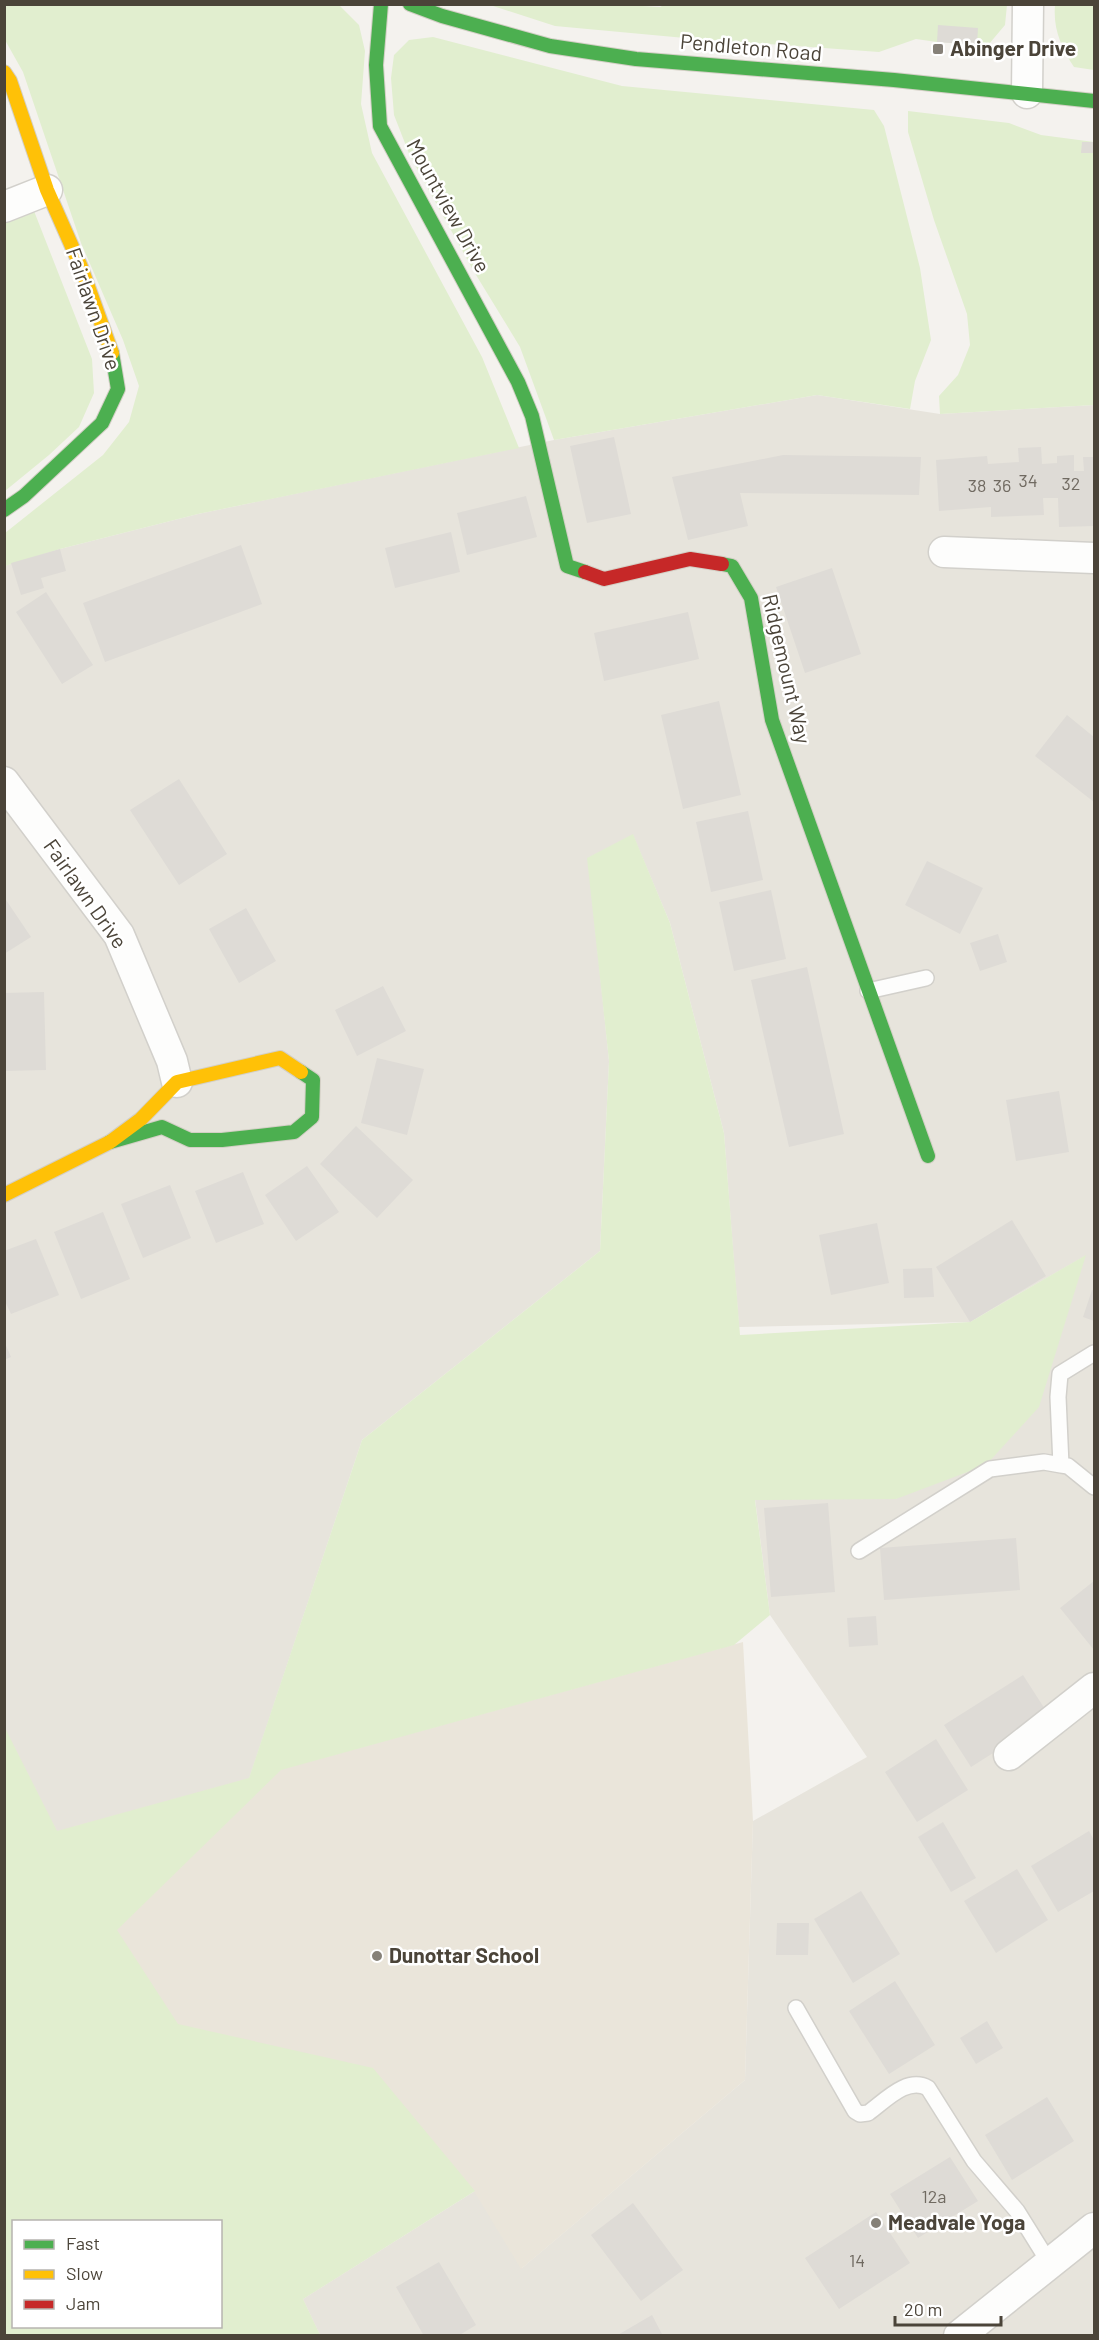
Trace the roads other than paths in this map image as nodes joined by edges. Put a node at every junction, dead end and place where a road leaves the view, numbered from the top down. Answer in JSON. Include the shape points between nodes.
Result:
{"nodes":[{"id":1,"x":381,"y":4,"type":"edge"},
{"id":2,"x":410,"y":4,"type":"edge"},
{"id":3,"x":1029,"y":4,"type":"edge"},
{"id":4,"x":4,"y":72,"type":"edge"},
{"id":5,"x":1027,"y":93,"type":"junction"},
{"id":6,"x":1095,"y":101,"type":"edge"},
{"id":7,"x":47,"y":190,"type":"junction"},
{"id":8,"x":4,"y":207,"type":"edge"},
{"id":9,"x":532,"y":416,"type":"joint"},
{"id":10,"x":4,"y":510,"type":"edge"},
{"id":11,"x":944,"y":552,"type":"dead end"},
{"id":12,"x":1095,"y":558,"type":"edge"},
{"id":13,"x":4,"y":782,"type":"edge"},
{"id":14,"x":926,"y":978,"type":"dead end"},
{"id":15,"x":868,"y":991,"type":"junction"},
{"id":16,"x":177,"y":1082,"type":"junction"},
{"id":17,"x":110,"y":1142,"type":"junction"},
{"id":18,"x":928,"y":1156,"type":"dead end"},
{"id":19,"x":4,"y":1195,"type":"edge"},
{"id":20,"x":1095,"y":1353,"type":"edge"},
{"id":21,"x":1061,"y":1465,"type":"junction"},
{"id":22,"x":1095,"y":1487,"type":"edge"},
{"id":23,"x":859,"y":1551,"type":"dead end"},
{"id":24,"x":1095,"y":1688,"type":"edge"},
{"id":25,"x":1009,"y":1755,"type":"dead end"},
{"id":26,"x":796,"y":2008,"type":"dead end"},
{"id":27,"x":1095,"y":2228,"type":"edge"},
{"id":28,"x":1050,"y":2264,"type":"junction"},
{"id":29,"x":959,"y":2336,"type":"edge"}],
"edges":[{"from":1,"to":9,"type":"street","name":"Mountview Drive","via":[[375,42],[380,126],[518,382]]},
{"from":2,"to":5,"type":"street","name":"Pendleton Road","via":[[550,46],[636,59]]},
{"from":3,"to":5,"type":"street"},
{"from":4,"to":7,"type":"street","name":"Fairlawn Drive"},
{"from":5,"to":6,"type":"street","name":"Pendleton Road"},
{"from":7,"to":8,"type":"street"},
{"from":7,"to":10,"type":"street","name":"Fairlawn Drive","via":[[81,267],[115,361],[118,389],[102,423]]},
{"from":9,"to":15,"type":"street","name":"Ridgemount Way","via":[[567,566],[604,579],[690,559],[732,566],[751,598],[772,720]]},
{"from":11,"to":12,"type":"street"},
{"from":13,"to":16,"type":"street","name":"Fairlawn Drive","via":[[119,935],[172,1061]]},
{"from":14,"to":15,"type":"lane"},
{"from":15,"to":18,"type":"street","name":"Ridgemount Way"},
{"from":16,"to":17,"type":"street","via":[[141,1119]]},
{"from":16,"to":17,"type":"street","via":[[280,1058],[313,1080],[312,1117],[294,1132],[262,1136],[190,1140],[162,1127]]},
{"from":17,"to":19,"type":"street"},
{"from":20,"to":21,"type":"lane","via":[[1060,1374]]},
{"from":21,"to":22,"type":"lane"},
{"from":21,"to":23,"type":"lane","via":[[1044,1462],[990,1469]]},
{"from":24,"to":25,"type":"street"},
{"from":26,"to":28,"type":"lane","via":[[855,2111],[868,2113],[907,2085],[922,2084],[928,2088],[974,2161],[1017,2211]]},
{"from":27,"to":28,"type":"street"},
{"from":28,"to":29,"type":"street"}]}
